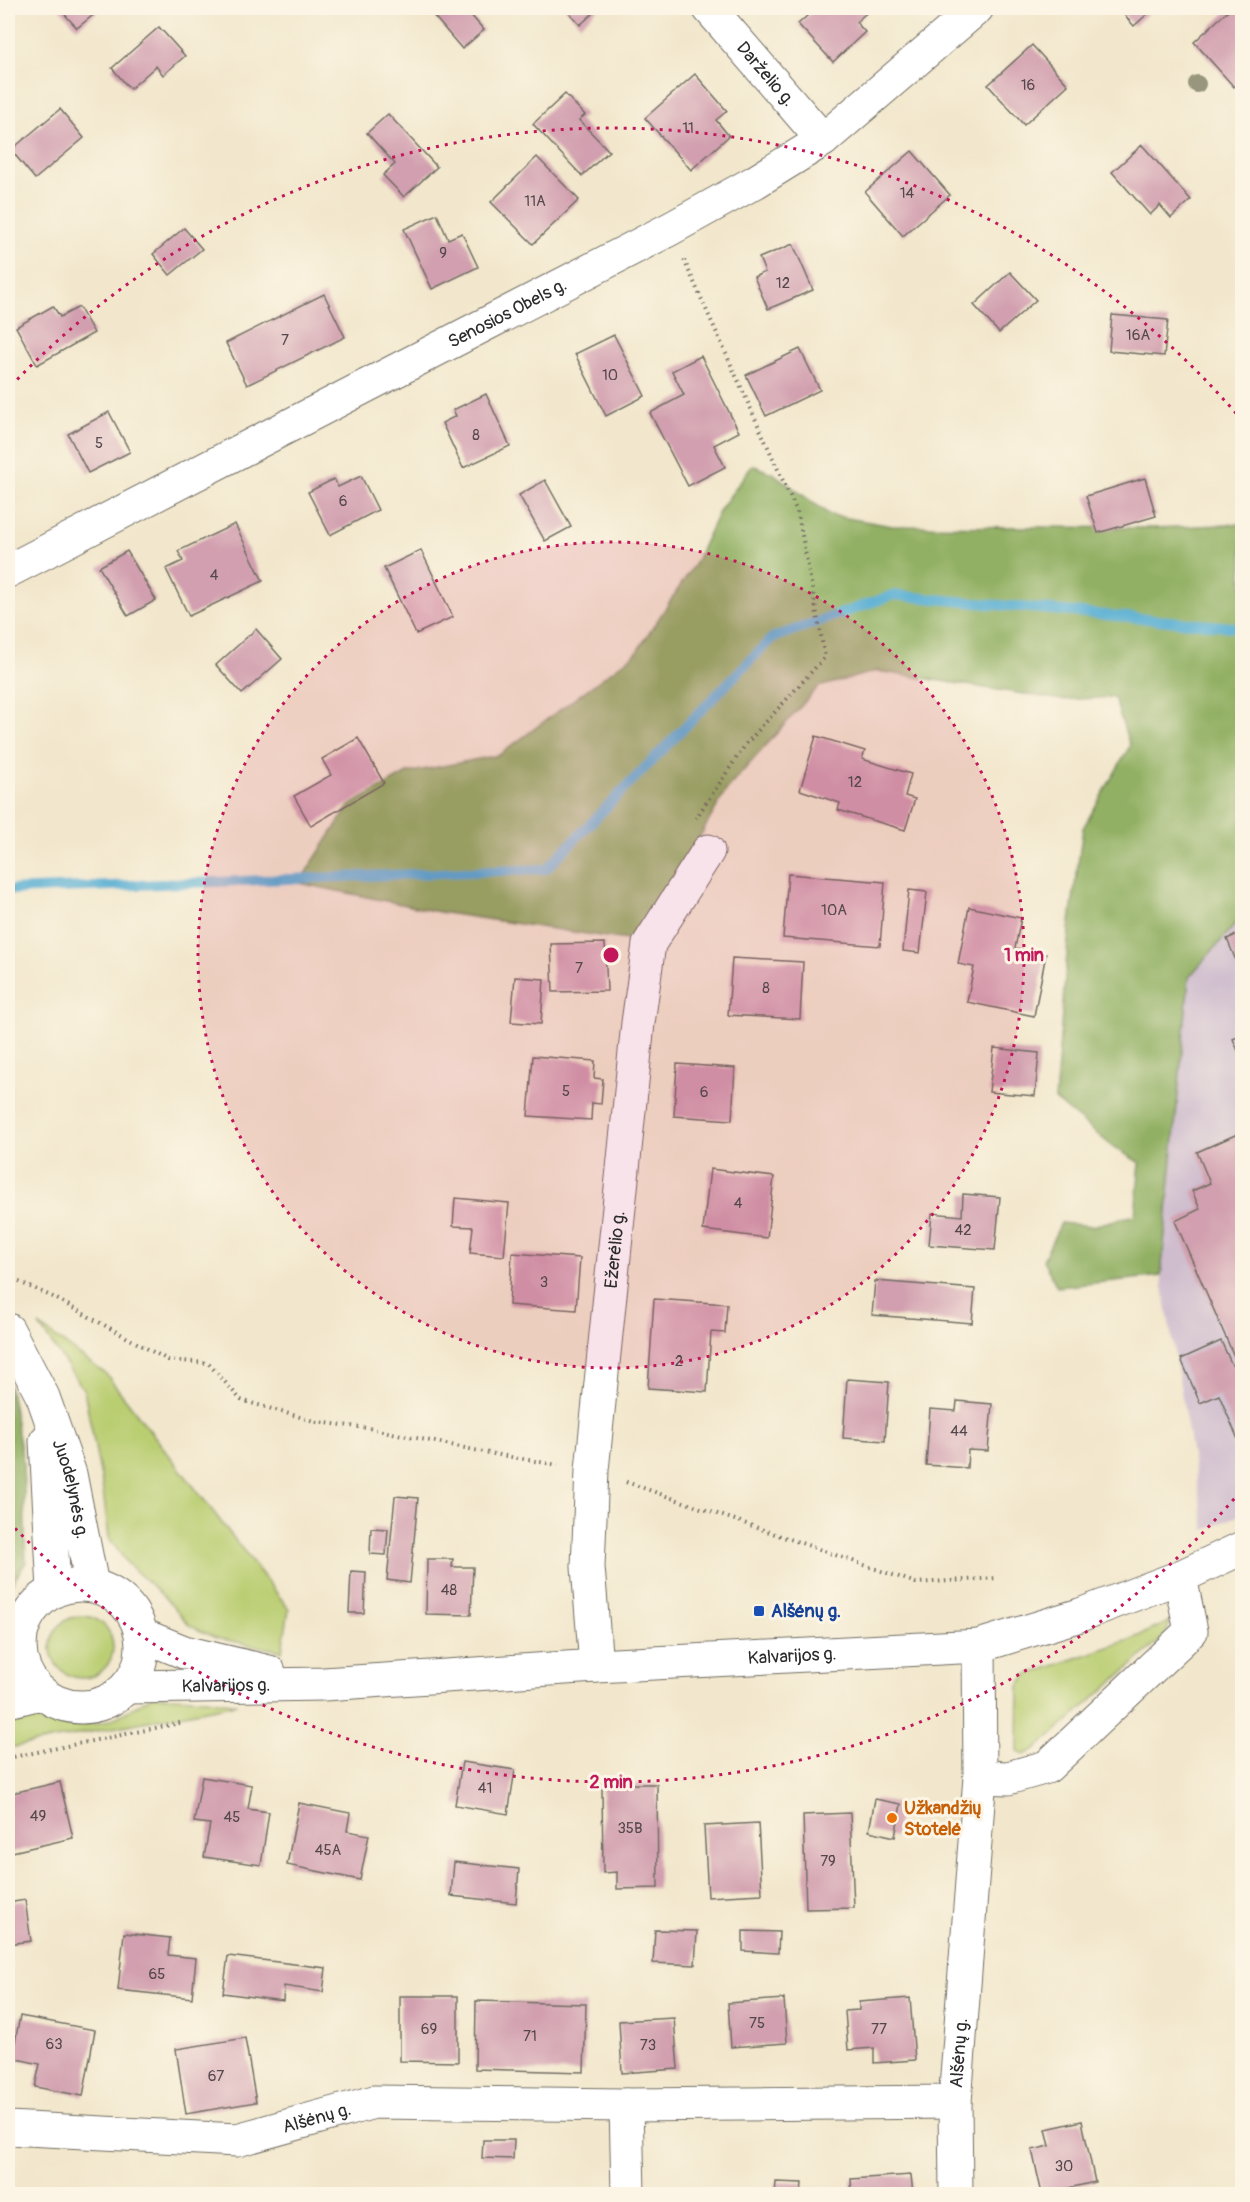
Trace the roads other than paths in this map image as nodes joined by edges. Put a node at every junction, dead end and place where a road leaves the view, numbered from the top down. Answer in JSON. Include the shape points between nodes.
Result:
{"nodes":[{"id":1,"x":709,"y":8,"type":"edge"},
{"id":2,"x":977,"y":8,"type":"edge"},
{"id":3,"x":823,"y":140,"type":"junction"},
{"id":4,"x":8,"y":571,"type":"edge"},
{"id":5,"x":708,"y":851,"type":"dead end"},
{"id":6,"x":8,"y":1330,"type":"edge"},
{"id":7,"x":43,"y":1397,"type":"junction"},
{"id":8,"x":1242,"y":1548,"type":"edge"},
{"id":9,"x":1180,"y":1577,"type":"junction"},
{"id":10,"x":92,"y":1585,"type":"junction"},
{"id":11,"x":54,"y":1590,"type":"junction"},
{"id":12,"x":142,"y":1635,"type":"junction"},
{"id":13,"x":14,"y":1645,"type":"edge"},
{"id":14,"x":979,"y":1646,"type":"junction"},
{"id":15,"x":596,"y":1666,"type":"junction"},
{"id":16,"x":324,"y":1684,"type":"junction"},
{"id":17,"x":127,"y":1687,"type":"junction"},
{"id":18,"x":41,"y":1693,"type":"junction"},
{"id":19,"x":8,"y":1701,"type":"edge"},
{"id":20,"x":980,"y":1777,"type":"junction"},
{"id":21,"x":955,"y":2102,"type":"junction"},
{"id":22,"x":626,"y":2105,"type":"junction"},
{"id":23,"x":8,"y":2128,"type":"edge"},
{"id":24,"x":628,"y":2194,"type":"edge"},
{"id":25,"x":956,"y":2194,"type":"edge"}],
"edges":[{"from":1,"to":3,"type":"street","name":"Darželio g."},
{"from":2,"to":3,"type":"street","name":"Senosios Obels g."},
{"from":3,"to":4,"type":"street","name":"Senosios Obels g.","via":[[670,229]]},
{"from":5,"to":15,"type":"street","name":"Ežerėlio g.","via":[[649,944],[638,1023],[592,1470],[588,1567]]},
{"from":6,"to":7,"type":"street","name":"Juodelynės g."},
{"from":7,"to":10,"type":"street","name":"Juodelynės g.","via":[[70,1474]]},
{"from":7,"to":11,"type":"street","name":"Juodelynės g."},
{"from":8,"to":9,"type":"street","name":"Kalvarijos g."},
{"from":9,"to":14,"type":"street","name":"Kalvarijos g.","via":[[1080,1615]]},
{"from":9,"to":20,"type":"street","via":[[1191,1631],[1047,1767],[1008,1778]]},
{"from":10,"to":11,"type":"street"},
{"from":10,"to":12,"type":"street","via":[[125,1602]]},
{"from":11,"to":13,"type":"street","via":[[26,1618]]},
{"from":12,"to":16,"type":"street","name":"Kalvarijos g.","via":[[184,1652]]},
{"from":12,"to":17,"type":"street","via":[[137,1671]]},
{"from":13,"to":18,"type":"street","via":[[28,1677]]},
{"from":14,"to":15,"type":"street","name":"Kalvarijos g."},
{"from":14,"to":20,"type":"street","name":"Alšėnų g."},
{"from":15,"to":16,"type":"street","name":"Kalvarijos g."},
{"from":16,"to":17,"type":"street","name":"Kalvarijos g."},
{"from":17,"to":18,"type":"street","via":[[112,1699],[85,1707],[57,1703]]},
{"from":18,"to":19,"type":"street"},
{"from":20,"to":21,"type":"street","name":"Alšėnų g."},
{"from":21,"to":22,"type":"street","name":"Alšėnų g."},
{"from":21,"to":25,"type":"street","name":"Alšėnų g."},
{"from":22,"to":23,"type":"street","name":"Alšėnų g.","via":[[374,2102],[237,2140]]},
{"from":22,"to":24,"type":"street"}]}
